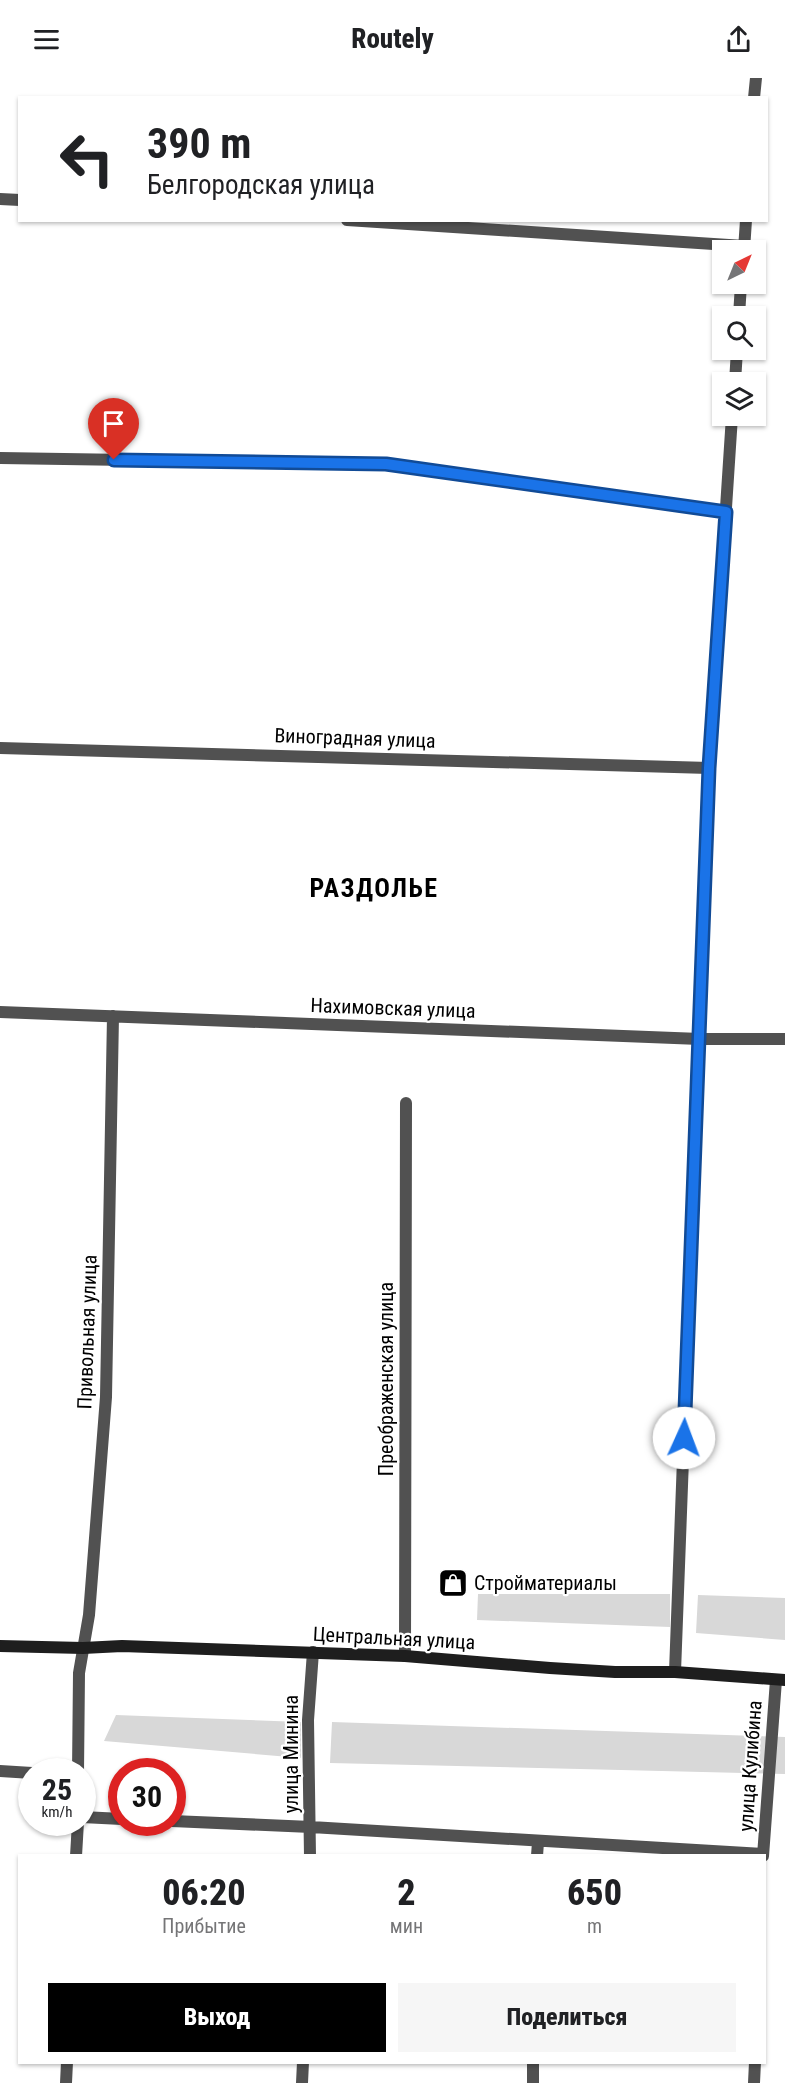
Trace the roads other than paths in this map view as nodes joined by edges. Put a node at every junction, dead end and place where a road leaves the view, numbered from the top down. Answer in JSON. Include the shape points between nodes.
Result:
{"nodes":[{"id":1,"x":756,"y":78,"type":"edge"},
{"id":2,"x":754,"y":96,"type":"edge"},
{"id":3,"x":0,"y":199,"type":"edge"},
{"id":4,"x":18,"y":200,"type":"edge"},
{"id":5,"x":375,"y":222,"type":"edge"},
{"id":6,"x":746,"y":222,"type":"edge"},
{"id":7,"x":745,"y":240,"type":"edge"},
{"id":8,"x":712,"y":246,"type":"edge"},
{"id":9,"x":731,"y":426,"type":"edge"},
{"id":10,"x":0,"y":458,"type":"edge"},
{"id":11,"x":726,"y":512,"type":"junction"},
{"id":12,"x":0,"y":748,"type":"edge"},
{"id":13,"x":709,"y":768,"type":"junction"},
{"id":14,"x":0,"y":1012,"type":"edge"},
{"id":15,"x":113,"y":1016,"type":"junction"},
{"id":16,"x":700,"y":1039,"type":"junction"},
{"id":17,"x":785,"y":1039,"type":"edge"},
{"id":18,"x":406,"y":1103,"type":"dead end"},
{"id":19,"x":0,"y":1646,"type":"edge"},
{"id":20,"x":83,"y":1647,"type":"junction"},
{"id":21,"x":313,"y":1652,"type":"junction"},
{"id":22,"x":405,"y":1656,"type":"junction"},
{"id":23,"x":675,"y":1672,"type":"junction"},
{"id":24,"x":780,"y":1680,"type":"edge"},
{"id":25,"x":78,"y":1758,"type":"edge"},
{"id":26,"x":0,"y":1771,"type":"edge"},
{"id":27,"x":18,"y":1772,"type":"edge"},
{"id":28,"x":186,"y":1822,"type":"edge"},
{"id":29,"x":311,"y":1827,"type":"junction"},
{"id":30,"x":77,"y":1836,"type":"edge"},
{"id":31,"x":537,"y":1842,"type":"junction"},
{"id":32,"x":76,"y":1854,"type":"edge"},
{"id":33,"x":310,"y":1854,"type":"edge"},
{"id":34,"x":537,"y":1854,"type":"edge"},
{"id":35,"x":746,"y":1854,"type":"edge"},
{"id":36,"x":763,"y":1854,"type":"edge"},
{"id":37,"x":67,"y":2064,"type":"edge"},
{"id":38,"x":303,"y":2064,"type":"edge"},
{"id":39,"x":533,"y":2064,"type":"edge"},
{"id":40,"x":754,"y":2064,"type":"edge"},
{"id":41,"x":66,"y":2083,"type":"edge"},
{"id":42,"x":302,"y":2083,"type":"edge"},
{"id":43,"x":533,"y":2083,"type":"edge"},
{"id":44,"x":754,"y":2083,"type":"edge"}],
"edges":[{"from":1,"to":2,"type":"street"},
{"from":3,"to":4,"type":"street"},
{"from":5,"to":8,"type":"street"},
{"from":6,"to":7,"type":"street"},
{"from":9,"to":11,"type":"street"},
{"from":10,"to":11,"type":"street","via":[[386,464]]},
{"from":11,"to":13,"type":"street"},
{"from":12,"to":13,"type":"street","name":"Виноградная улица"},
{"from":13,"to":16,"type":"street"},
{"from":14,"to":15,"type":"street","name":"Нахимовская улица"},
{"from":15,"to":16,"type":"street","name":"Нахимовская улица"},
{"from":15,"to":20,"type":"street","name":"Привольная улица","via":[[106,1397],[89,1615]]},
{"from":16,"to":17,"type":"street","name":"Нахимовская улица"},
{"from":16,"to":23,"type":"street"},
{"from":18,"to":22,"type":"street","name":"Преображенская улица"},
{"from":19,"to":20,"type":"main road","name":"Центральная улица"},
{"from":20,"to":21,"type":"main road","name":"Центральная улица"},
{"from":20,"to":25,"type":"street","name":"Привольная улица"},
{"from":21,"to":22,"type":"main road","name":"Центральная улица"},
{"from":21,"to":29,"type":"street","name":"улица Минина","via":[[308,1720]]},
{"from":22,"to":23,"type":"main road","name":"Центральная улица","via":[[615,1672]]},
{"from":23,"to":24,"type":"main road","name":"Центральная улица"},
{"from":24,"to":36,"type":"street","name":"улица Кулибина"},
{"from":26,"to":27,"type":"street"},
{"from":28,"to":29,"type":"street"},
{"from":29,"to":31,"type":"street"},
{"from":29,"to":33,"type":"street","name":"улица Минина"},
{"from":30,"to":32,"type":"street"},
{"from":31,"to":34,"type":"street"},
{"from":31,"to":35,"type":"street"},
{"from":37,"to":41,"type":"street"},
{"from":38,"to":42,"type":"street"},
{"from":39,"to":43,"type":"street"},
{"from":40,"to":44,"type":"street"}]}
